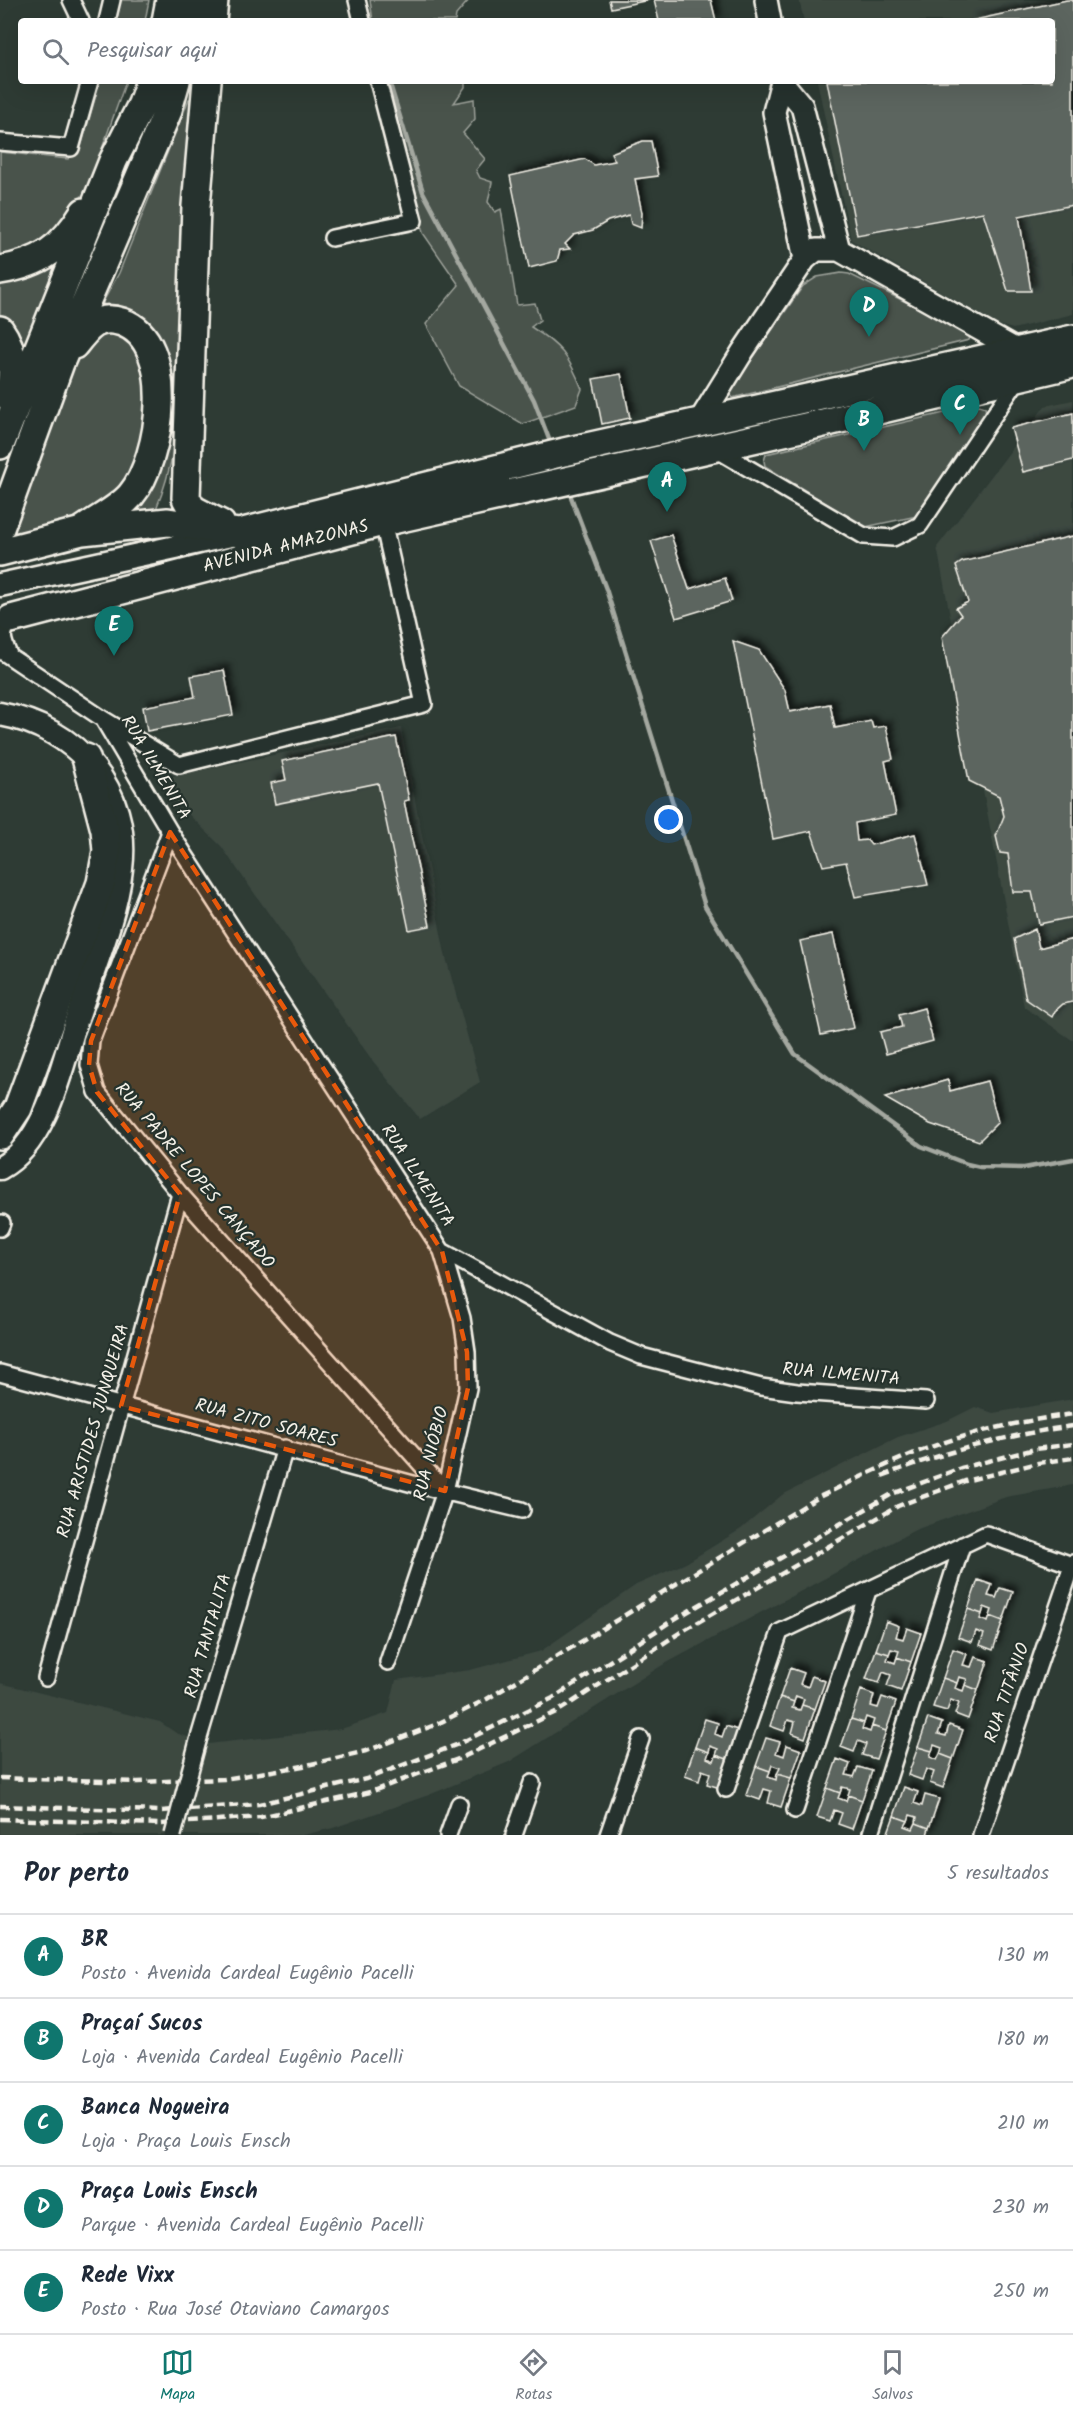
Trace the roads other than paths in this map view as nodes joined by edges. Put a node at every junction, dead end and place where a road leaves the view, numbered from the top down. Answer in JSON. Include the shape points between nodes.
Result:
{"nodes":[{"id":1,"x":71,"y":0,"type":"edge"},
{"id":2,"x":112,"y":0,"type":"edge"},
{"id":3,"x":170,"y":0,"type":"edge"},
{"id":4,"x":195,"y":0,"type":"edge"},
{"id":5,"x":214,"y":0,"type":"edge"},
{"id":6,"x":357,"y":0,"type":"edge"},
{"id":7,"x":766,"y":0,"type":"edge"},
{"id":8,"x":80,"y":18,"type":"edge"},
{"id":9,"x":108,"y":18,"type":"edge"},
{"id":10,"x":167,"y":18,"type":"edge"},
{"id":11,"x":192,"y":18,"type":"edge"},
{"id":12,"x":212,"y":18,"type":"edge"},
{"id":13,"x":361,"y":18,"type":"edge"},
{"id":14,"x":769,"y":18,"type":"edge"},
{"id":15,"x":89,"y":84,"type":"edge"},
{"id":16,"x":149,"y":84,"type":"edge"},
{"id":17,"x":175,"y":84,"type":"edge"},
{"id":18,"x":207,"y":84,"type":"edge"},
{"id":19,"x":379,"y":84,"type":"edge"},
{"id":20,"x":781,"y":84,"type":"edge"},
{"id":21,"x":784,"y":84,"type":"edge"},
{"id":22,"x":0,"y":142,"type":"edge"},
{"id":23,"x":113,"y":161,"type":"junction"},
{"id":24,"x":332,"y":238,"type":"dead end"},
{"id":25,"x":839,"y":250,"type":"junction"},
{"id":26,"x":805,"y":259,"type":"junction"},
{"id":27,"x":0,"y":270,"type":"edge"},
{"id":28,"x":0,"y":330,"type":"edge"},
{"id":29,"x":1073,"y":339,"type":"edge"},
{"id":30,"x":60,"y":363,"type":"junction"},
{"id":31,"x":1073,"y":364,"type":"edge"},
{"id":32,"x":1020,"y":365,"type":"junction"},
{"id":33,"x":699,"y":422,"type":"junction"},
{"id":34,"x":0,"y":430,"type":"edge"},
{"id":35,"x":0,"y":445,"type":"edge"},
{"id":36,"x":714,"y":448,"type":"junction"},
{"id":37,"x":383,"y":522,"type":"junction"},
{"id":38,"x":0,"y":528,"type":"edge"},
{"id":39,"x":82,"y":531,"type":"junction"},
{"id":40,"x":238,"y":533,"type":"junction"},
{"id":41,"x":0,"y":552,"type":"edge"},
{"id":42,"x":0,"y":585,"type":"edge"},
{"id":43,"x":5,"y":620,"type":"edge"},
{"id":44,"x":5,"y":653,"type":"edge"},
{"id":45,"x":0,"y":714,"type":"edge"},
{"id":46,"x":103,"y":719,"type":"junction"},
{"id":47,"x":87,"y":758,"type":"junction"},
{"id":48,"x":170,"y":832,"type":"junction"},
{"id":49,"x":0,"y":1135,"type":"edge"},
{"id":50,"x":0,"y":1168,"type":"edge"},
{"id":51,"x":180,"y":1194,"type":"junction"},
{"id":52,"x":442,"y":1251,"type":"junction"},
{"id":53,"x":0,"y":1372,"type":"edge"},
{"id":54,"x":926,"y":1401,"type":"dead end"},
{"id":55,"x":122,"y":1406,"type":"junction"},
{"id":56,"x":285,"y":1448,"type":"junction"},
{"id":57,"x":445,"y":1491,"type":"junction"},
{"id":58,"x":522,"y":1510,"type":"dead end"},
{"id":59,"x":962,"y":1545,"type":"junction"},
{"id":60,"x":1073,"y":1564,"type":"edge"},
{"id":61,"x":868,"y":1591,"type":"junction"},
{"id":62,"x":388,"y":1662,"type":"dead end"},
{"id":63,"x":46,"y":1678,"type":"dead end"},
{"id":64,"x":641,"y":1739,"type":"dead end"},
{"id":65,"x":532,"y":1784,"type":"dead end"},
{"id":66,"x":726,"y":1789,"type":"dead end"},
{"id":67,"x":459,"y":1804,"type":"dead end"},
{"id":68,"x":795,"y":1810,"type":"dead end"},
{"id":69,"x":871,"y":1833,"type":"dead end"},
{"id":70,"x":173,"y":1835,"type":"edge"},
{"id":71,"x":448,"y":1835,"type":"edge"},
{"id":72,"x":514,"y":1835,"type":"edge"},
{"id":73,"x":608,"y":1835,"type":"edge"},
{"id":74,"x":981,"y":1835,"type":"edge"}],
"edges":[{"from":1,"to":8,"type":"street"},
{"from":2,"to":9,"type":"street"},
{"from":3,"to":10,"type":"highway"},
{"from":4,"to":11,"type":"highway"},
{"from":5,"to":12,"type":"highway"},
{"from":6,"to":13,"type":"street"},
{"from":7,"to":14,"type":"street"},
{"from":15,"to":22,"type":"street","via":[[71,148]]},
{"from":16,"to":23,"type":"highway"},
{"from":17,"to":30,"type":"highway","via":[[167,113]]},
{"from":18,"to":40,"type":"highway","via":[[196,206],[186,498],[192,509]]},
{"from":19,"to":24,"type":"street","via":[[414,221]]},
{"from":20,"to":26,"type":"street","via":[[774,112]]},
{"from":21,"to":25,"type":"street","via":[[802,106]]},
{"from":23,"to":27,"type":"highway","via":[[74,227],[52,250],[38,260]]},
{"from":23,"to":35,"type":"highway"},
{"from":25,"to":26,"type":"street","via":[[816,250]]},
{"from":25,"to":32,"type":"street"},
{"from":26,"to":33,"type":"street"},
{"from":28,"to":34,"type":"highway","via":[[8,342],[13,380]]},
{"from":29,"to":32,"type":"highway"},
{"from":30,"to":38,"type":"highway"},
{"from":30,"to":39,"type":"highway","via":[[90,327],[101,319],[114,319],[132,326],[147,341],[157,380],[159,416],[155,441],[141,479],[131,496]]},
{"from":31,"to":32,"type":"highway"},
{"from":32,"to":33,"type":"highway","name":"AVENIDA AMAZONAS"},
{"from":32,"to":36,"type":"highway","name":"AVENIDA AMAZONAS"},
{"from":32,"to":36,"type":"street","via":[[920,525],[893,538],[864,536]]},
{"from":33,"to":40,"type":"highway","name":"AVENIDA AMAZONAS"},
{"from":36,"to":37,"type":"highway","name":"AVENIDA AMAZONAS"},
{"from":37,"to":43,"type":"highway","name":"AVENIDA AMAZONAS"},
{"from":37,"to":46,"type":"street","via":[[424,704],[179,765]]},
{"from":39,"to":40,"type":"highway","via":[[168,522]]},
{"from":39,"to":41,"type":"highway"},
{"from":40,"to":42,"type":"main road","name":"AVENIDA AMAZONAS"},
{"from":43,"to":44,"type":"street"},
{"from":44,"to":46,"type":"street"},
{"from":45,"to":47,"type":"main road","via":[[51,732]]},
{"from":46,"to":48,"type":"street","name":"RUA ILMENITA"},
{"from":47,"to":49,"type":"highway","via":[[105,830],[101,883],[18,1108]]},
{"from":47,"to":50,"type":"main road","via":[[105,781],[117,809],[123,850],[118,886],[47,1111],[22,1150]]},
{"from":48,"to":51,"type":"street","name":"RUA PADRE LOPES CANÇADO","via":[[91,1041],[89,1065],[97,1092]]},
{"from":48,"to":52,"type":"street","name":"RUA ILMENITA"},
{"from":51,"to":55,"type":"street","name":"RUA ARISTIDES JUNQUEIRA"},
{"from":51,"to":57,"type":"street","name":"RUA PADRE LOPES CANÇADO"},
{"from":52,"to":54,"type":"street","name":"RUA ILMENITA","via":[[641,1356],[761,1387]]},
{"from":52,"to":57,"type":"street","name":"RUA NIÓBIO","via":[[462,1317],[468,1388]]},
{"from":53,"to":55,"type":"street","name":"RUA ZITO SOARES"},
{"from":55,"to":56,"type":"street","name":"RUA ZITO SOARES"},
{"from":55,"to":63,"type":"street","name":"RUA ARISTIDES JUNQUEIRA"},
{"from":56,"to":57,"type":"street","name":"RUA ZITO SOARES"},
{"from":56,"to":70,"type":"street","name":"RUA TANTALITA","bridge":true},
{"from":57,"to":58,"type":"street","name":"RUA ZITO SOARES"},
{"from":57,"to":62,"type":"street","name":"RUA NIÓBIO"},
{"from":59,"to":60,"type":"street","via":[[986,1534]]},
{"from":59,"to":61,"type":"street"},
{"from":59,"to":69,"type":"street"},
{"from":60,"to":74,"type":"street","name":"RUA TITÂNIO"},
{"from":61,"to":66,"type":"street","via":[[780,1632]]},
{"from":61,"to":68,"type":"street"},
{"from":64,"to":73,"type":"street"},
{"from":65,"to":72,"type":"street"},
{"from":67,"to":71,"type":"street"}]}
